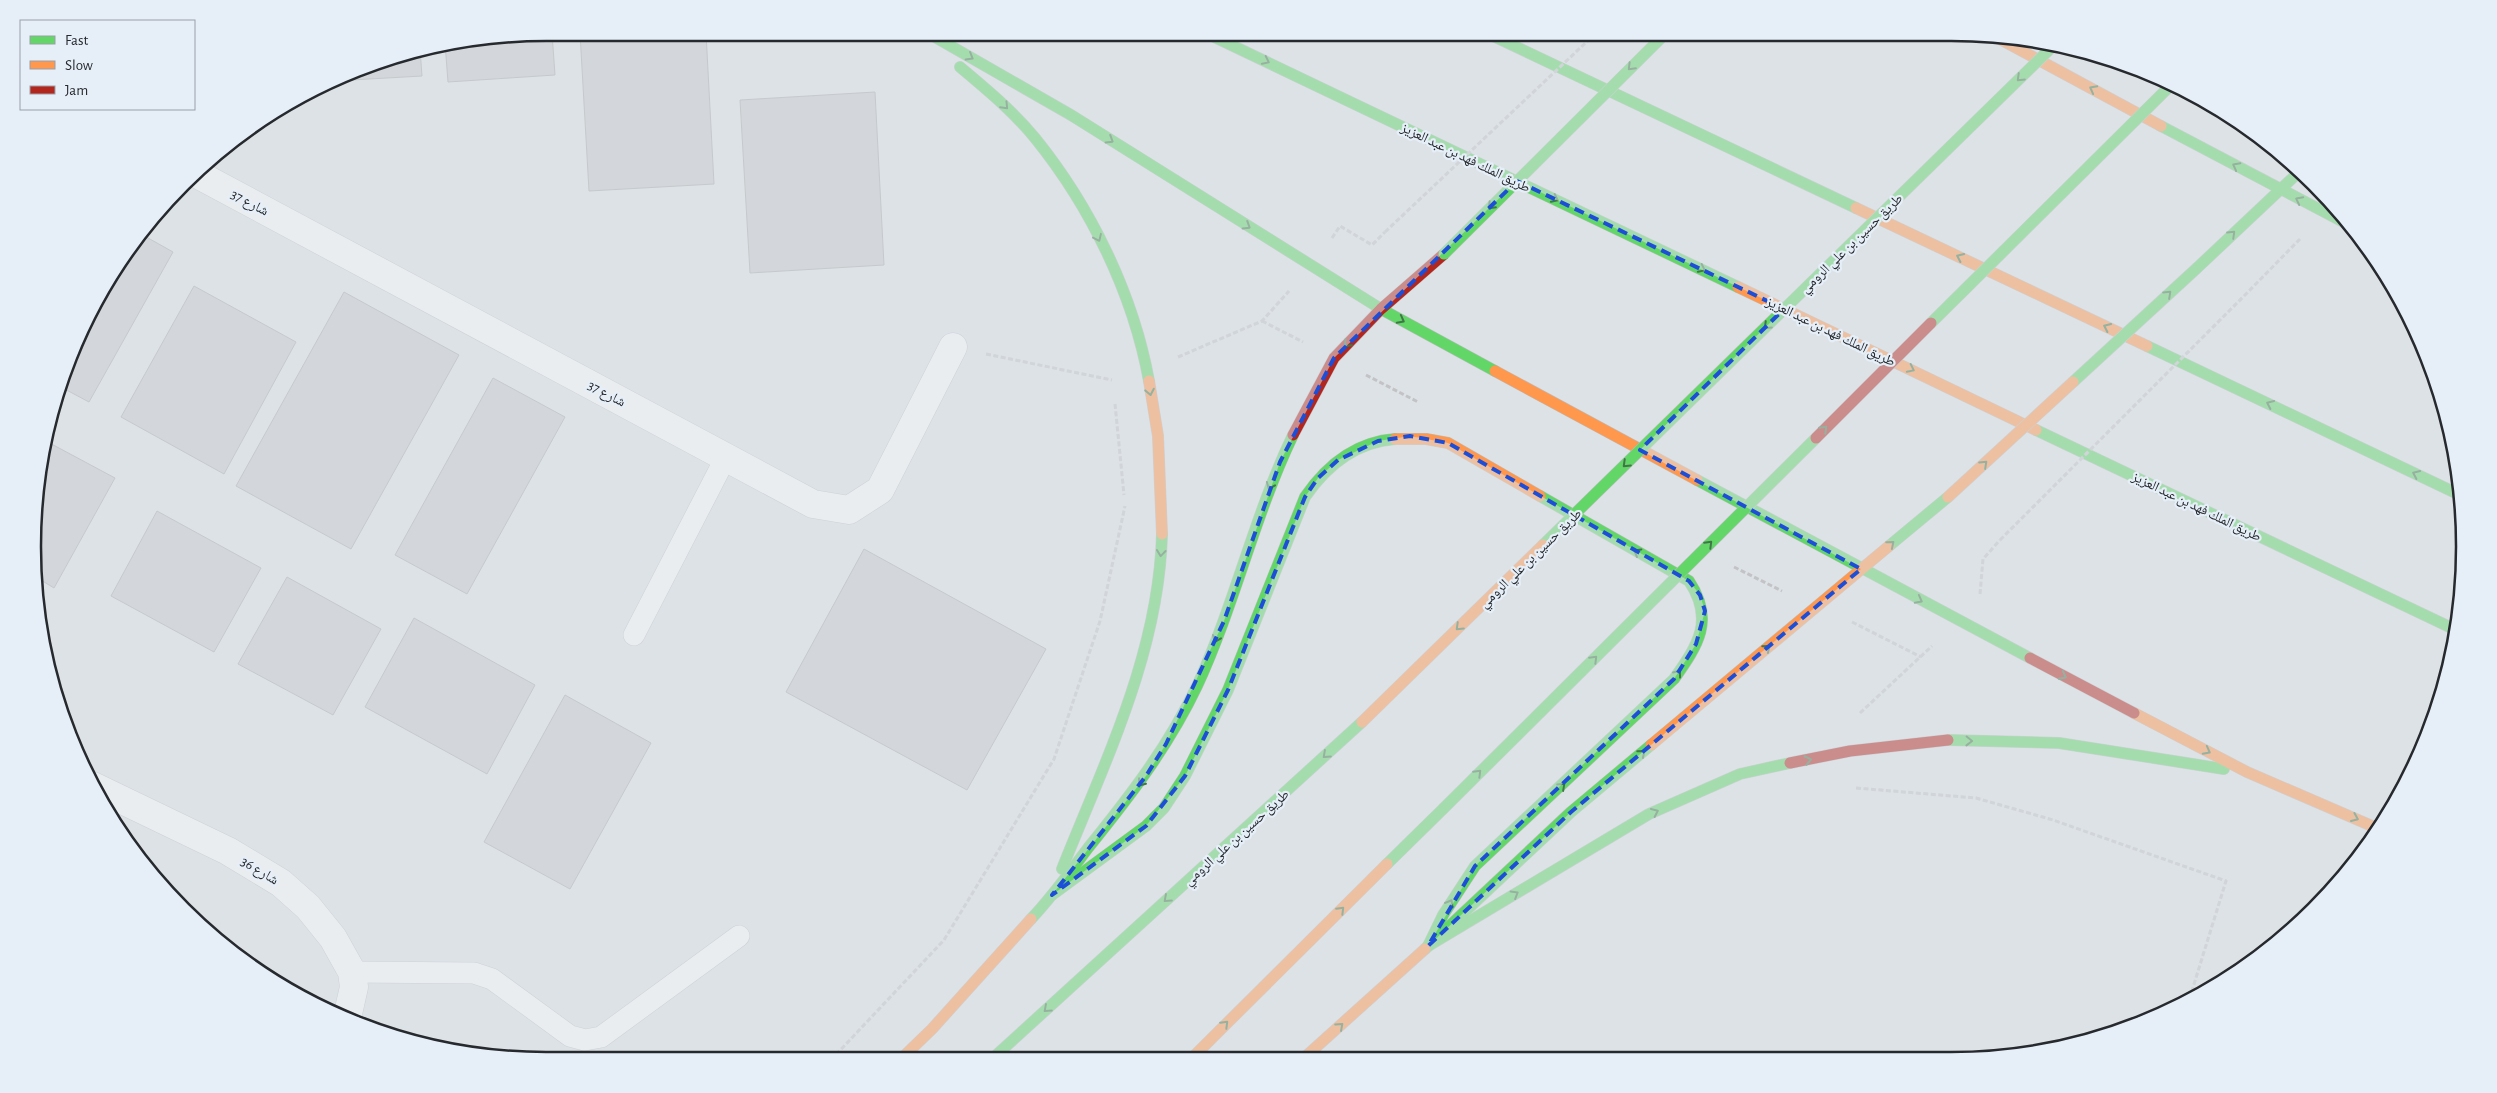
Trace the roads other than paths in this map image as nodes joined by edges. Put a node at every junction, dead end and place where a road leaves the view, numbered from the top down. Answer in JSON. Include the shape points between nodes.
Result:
{"nodes":[{"id":1,"x":924,"y":41,"type":"edge"},
{"id":2,"x":944,"y":41,"type":"edge"},
{"id":3,"x":1225,"y":41,"type":"edge"},
{"id":4,"x":1506,"y":41,"type":"edge"},
{"id":5,"x":1657,"y":41,"type":"edge"},
{"id":6,"x":2012,"y":45,"type":"edge"},
{"id":7,"x":2048,"y":51,"type":"edge"},
{"id":8,"x":2166,"y":90,"type":"edge"},
{"id":9,"x":2294,"y":176,"type":"edge"},
{"id":10,"x":202,"y":177,"type":"edge"},
{"id":11,"x":2279,"y":190,"type":"junction"},
{"id":12,"x":2333,"y":217,"type":"edge"},
{"id":13,"x":1381,"y":309,"type":"junction"},
{"id":14,"x":953,"y":347,"type":"road end"},
{"id":15,"x":726,"y":457,"type":"junction"},
{"id":16,"x":2452,"y":491,"type":"edge"},
{"id":17,"x":1861,"y":569,"type":"junction"},
{"id":18,"x":2449,"y":627,"type":"edge"},
{"id":19,"x":634,"y":635,"type":"dead end"},
{"id":20,"x":2247,"y":772,"type":"junction"},
{"id":21,"x":105,"y":792,"type":"edge"},
{"id":22,"x":2372,"y":826,"type":"edge"},
{"id":23,"x":1052,"y":895,"type":"junction"},
{"id":24,"x":738,"y":936,"type":"dead end"},
{"id":25,"x":1428,"y":946,"type":"junction"},
{"id":26,"x":352,"y":972,"type":"junction"},
{"id":27,"x":349,"y":1011,"type":"edge"},
{"id":28,"x":908,"y":1052,"type":"edge"},
{"id":29,"x":1000,"y":1052,"type":"edge"},
{"id":30,"x":1197,"y":1052,"type":"edge"},
{"id":31,"x":1311,"y":1052,"type":"edge"}],
"edges":[{"from":1,"to":23,"type":"highway","one_way":true,"via":[[1002,102],[1071,186],[1123,296],[1146,371],[1156,421],[1162,540],[1153,622],[1132,690]]},
{"from":2,"to":13,"type":"highway","one_way":true,"via":[[1071,115]]},
{"from":3,"to":18,"type":"highway","name":"طريق الملك فهد بن عبد العزيز","one_way":true},
{"from":16,"to":4,"type":"highway","one_way":true},
{"from":5,"to":13,"type":"highway","one_way":true,"bridge":true,"via":[[1444,254]]},
{"from":11,"to":6,"type":"highway","one_way":true},
{"from":7,"to":29,"type":"highway","name":"طريق حسين بن علي الرومي","one_way":true,"bridge":true,"via":[[1362,722]]},
{"from":30,"to":8,"type":"highway","one_way":true,"bridge":true},
{"from":9,"to":11,"type":"highway"},
{"from":10,"to":15,"type":"street","name":"شارع 37"},
{"from":12,"to":11,"type":"highway","one_way":true},
{"from":17,"to":11,"type":"highway","one_way":true,"bridge":true,"via":[[1948,497]]},
{"from":13,"to":17,"type":"highway","one_way":true},
{"from":13,"to":23,"type":"highway","one_way":true,"via":[[1334,358],[1312,396],[1263,503],[1224,621],[1197,686],[1166,744],[1146,776]]},
{"from":14,"to":15,"type":"street","name":"شارع 37","via":[[880,490],[849,510],[813,504]]},
{"from":15,"to":19,"type":"lane"},
{"from":17,"to":20,"type":"highway","one_way":true},
{"from":25,"to":17,"type":"highway","one_way":true,"via":[[1571,812]]},
{"from":20,"to":22,"type":"highway","one_way":true},
{"from":25,"to":20,"type":"highway","one_way":true,"via":[[1649,814],[1740,774],[1850,751],[1943,740],[2059,743]]},
{"from":21,"to":26,"type":"street","name":"شارع 36","via":[[228,851],[281,883],[308,907],[334,938]]},
{"from":25,"to":23,"type":"highway","one_way":true,"via":[[1443,915],[1475,866],[1674,679],[1696,644],[1703,628],[1705,611],[1700,594],[1689,581],[1448,444],[1410,436],[1378,441],[1338,460],[1318,478],[1305,496],[1228,690],[1185,776],[1164,808],[1146,826]]},
{"from":23,"to":28,"type":"highway"},
{"from":24,"to":26,"type":"lane","via":[[601,1037],[585,1040],[570,1036],[492,979],[474,973]]},
{"from":31,"to":25,"type":"highway","one_way":true},
{"from":26,"to":27,"type":"street","name":"شارع 36","via":[[354,987]]}]}
